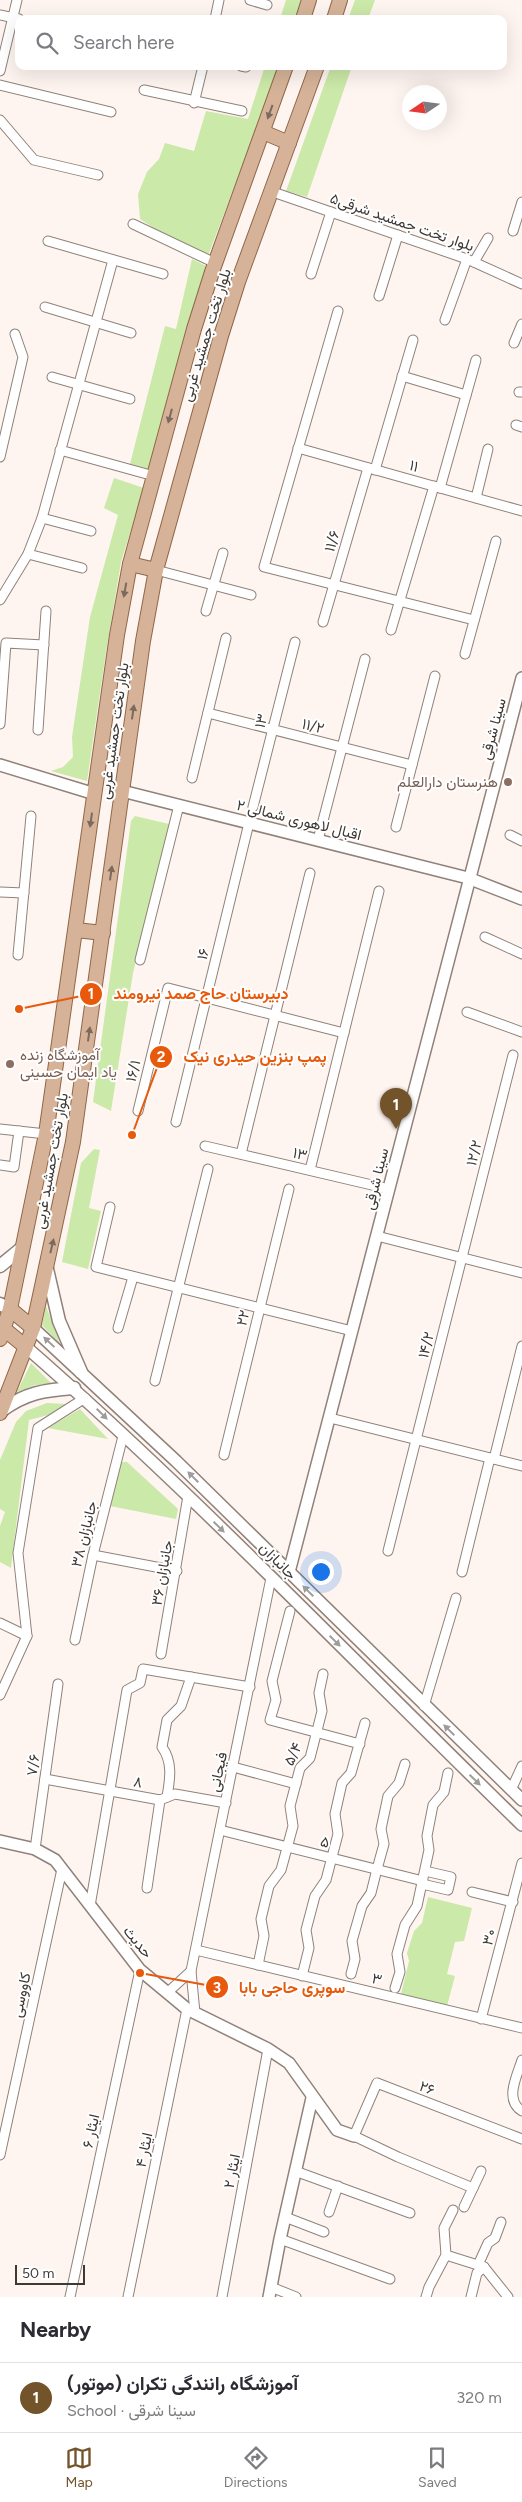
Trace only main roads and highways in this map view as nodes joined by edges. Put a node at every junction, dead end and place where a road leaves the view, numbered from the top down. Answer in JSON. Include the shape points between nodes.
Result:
{"nodes":[{"id":1,"x":310,"y":0,"type":"edge"},
{"id":2,"x":340,"y":0,"type":"edge"},
{"id":3,"x":304,"y":15,"type":"edge"},
{"id":4,"x":335,"y":15,"type":"edge"},
{"id":5,"x":285,"y":70,"type":"edge"},
{"id":6,"x":316,"y":70,"type":"edge"},
{"id":7,"x":262,"y":132,"type":"junction"},
{"id":8,"x":289,"y":143,"type":"junction"},
{"id":9,"x":130,"y":564,"type":"junction"},
{"id":10,"x":156,"y":570,"type":"junction"},
{"id":11,"x":76,"y":930,"type":"junction"},
{"id":12,"x":103,"y":932,"type":"junction"},
{"id":13,"x":22,"y":1248,"type":"junction"},
{"id":14,"x":0,"y":1266,"type":"edge"},
{"id":15,"x":47,"y":1269,"type":"junction"},
{"id":16,"x":5,"y":1307,"type":"edge"},
{"id":17,"x":33,"y":1328,"type":"junction"},
{"id":18,"x":1,"y":1332,"type":"edge"},
{"id":19,"x":26,"y":1347,"type":"junction"},
{"id":20,"x":81,"y":1372,"type":"road end"},
{"id":21,"x":74,"y":1388,"type":"road end"},
{"id":22,"x":0,"y":1412,"type":"edge"}],
"edges":[{"from":1,"to":3,"type":"main road"},
{"from":2,"to":4,"type":"main road"},
{"from":5,"to":7,"type":"main road","name":"بلوار تخت جمشید غربی","one_way":true},
{"from":6,"to":8,"type":"main road","name":"بلوار تخت جمشید غربی"},
{"from":7,"to":8,"type":"main road"},
{"from":7,"to":9,"type":"main road","name":"بلوار تخت جمشید غربی","one_way":true,"via":[[194,329]]},
{"from":8,"to":10,"type":"main road","name":"بلوار تخت جمشید غربی","via":[[221,336]]},
{"from":9,"to":10,"type":"main road"},
{"from":9,"to":11,"type":"main road","name":"بلوار تخت جمشید غربی","one_way":true},
{"from":12,"to":10,"type":"main road","name":"بلوار تخت جمشید غربی","one_way":true,"via":[[143,641]]},
{"from":11,"to":12,"type":"main road"},
{"from":11,"to":13,"type":"main road","name":"بلوار تخت جمشید غربی","via":[[46,1134]]},
{"from":15,"to":12,"type":"main road","name":"بلوار تخت جمشید غربی","one_way":true,"via":[[73,1142]]},
{"from":13,"to":14,"type":"main road"},
{"from":13,"to":16,"type":"main road","name":"بلوار تخت جمشید غربی"},
{"from":15,"to":17,"type":"main road","name":"بلوار تخت جمشید غربی"},
{"from":15,"to":20,"type":"main road","via":[[59,1321]]},
{"from":16,"to":17,"type":"main road"},
{"from":16,"to":18,"type":"main road","name":"بلوار تخت جمشید غربی"},
{"from":17,"to":19,"type":"main road","name":"بلوار تخت جمشید غربی"},
{"from":18,"to":19,"type":"main road"},
{"from":19,"to":22,"type":"main road","name":"بلوار تخت جمشید غربی"},
{"from":21,"to":22,"type":"main road","via":[[19,1397]]}]}
